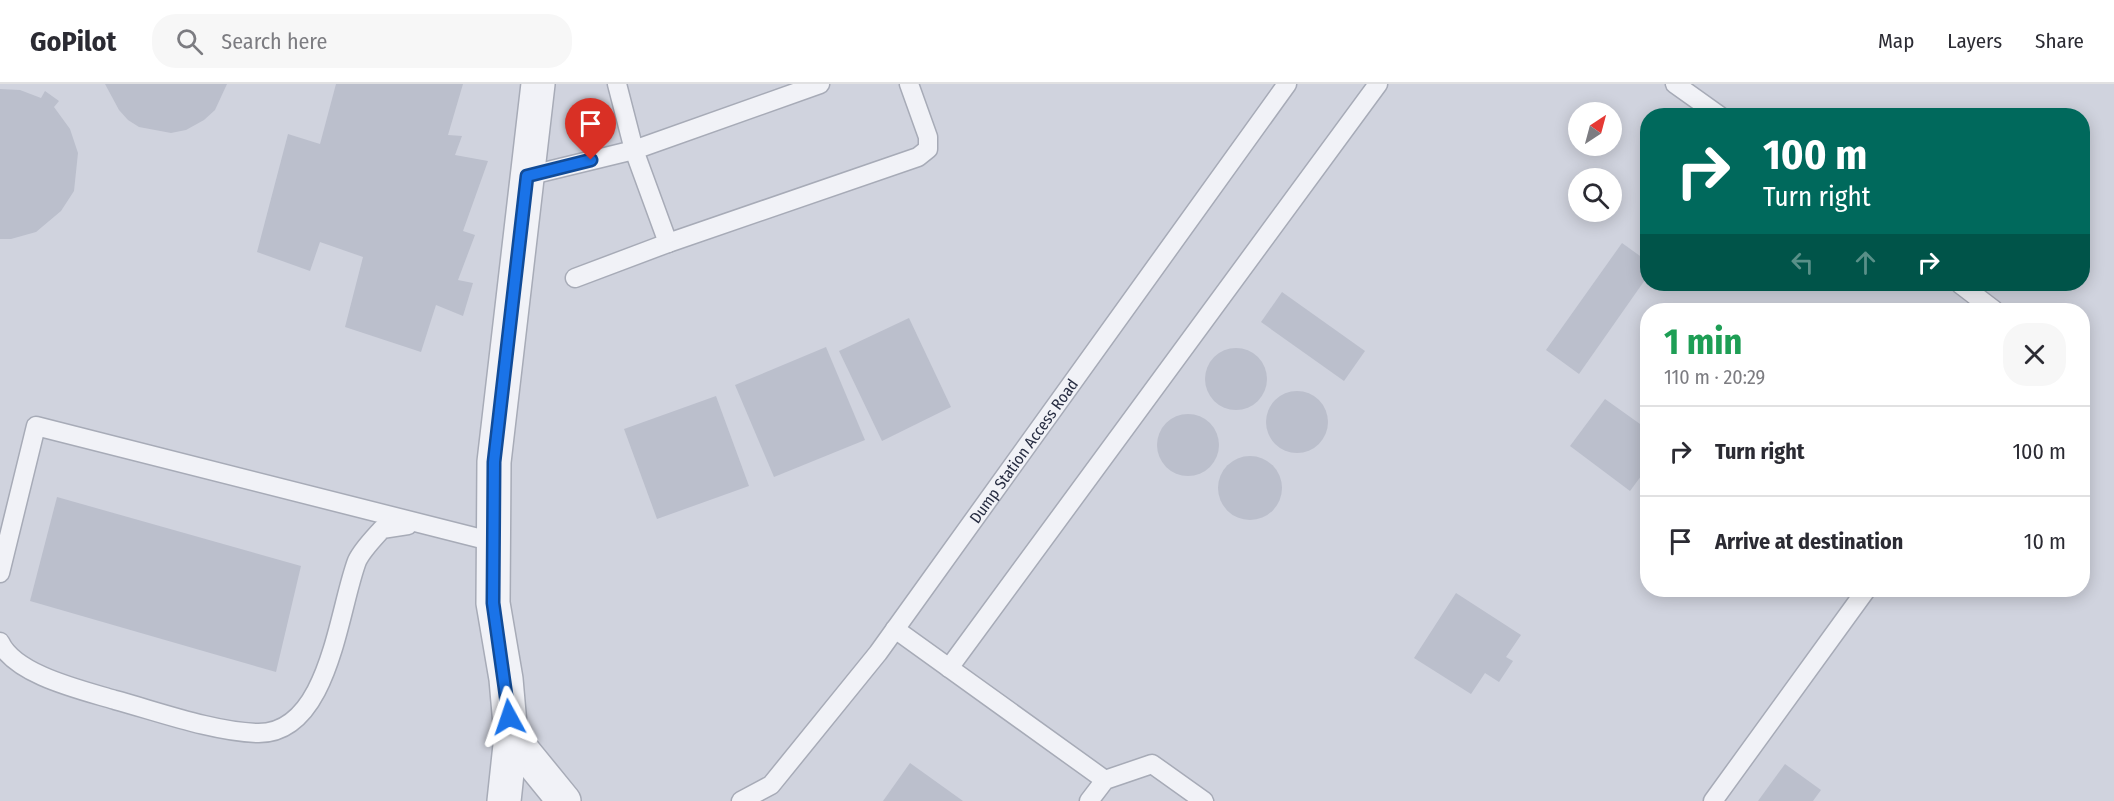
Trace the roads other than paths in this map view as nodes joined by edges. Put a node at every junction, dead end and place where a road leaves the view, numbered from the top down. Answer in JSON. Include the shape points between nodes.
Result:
{"nodes":[{"id":1,"x":538,"y":84,"type":"edge"},
{"id":2,"x":617,"y":84,"type":"edge"},
{"id":3,"x":820,"y":84,"type":"edge"},
{"id":4,"x":909,"y":84,"type":"edge"},
{"id":5,"x":1287,"y":84,"type":"edge"},
{"id":6,"x":1378,"y":84,"type":"edge"},
{"id":7,"x":1675,"y":84,"type":"edge"},
{"id":8,"x":1709,"y":108,"type":"edge"},
{"id":9,"x":634,"y":150,"type":"junction"},
{"id":10,"x":527,"y":176,"type":"junction"},
{"id":11,"x":668,"y":243,"type":"junction"},
{"id":12,"x":575,"y":278,"type":"dead end"},
{"id":13,"x":1969,"y":291,"type":"edge"},
{"id":14,"x":1986,"y":303,"type":"edge"},
{"id":15,"x":415,"y":524,"type":"junction"},
{"id":16,"x":494,"y":542,"type":"junction"},
{"id":17,"x":0,"y":573,"type":"edge"},
{"id":18,"x":1861,"y":597,"type":"edge"},
{"id":19,"x":895,"y":629,"type":"junction"},
{"id":20,"x":0,"y":642,"type":"edge"},
{"id":21,"x":949,"y":668,"type":"junction"},
{"id":22,"x":511,"y":736,"type":"junction"},
{"id":23,"x":1105,"y":780,"type":"junction"},
{"id":24,"x":504,"y":801,"type":"edge"},
{"id":25,"x":564,"y":801,"type":"edge"},
{"id":26,"x":741,"y":801,"type":"edge"},
{"id":27,"x":1089,"y":801,"type":"edge"},
{"id":28,"x":1204,"y":801,"type":"edge"},
{"id":29,"x":1713,"y":801,"type":"edge"}],
"edges":[{"from":1,"to":10,"type":"street"},
{"from":2,"to":9,"type":"lane"},
{"from":3,"to":9,"type":"lane"},
{"from":4,"to":11,"type":"lane","via":[[928,137],[928,149],[918,157]]},
{"from":5,"to":19,"type":"lane","name":"Dump Station Access Road"},
{"from":6,"to":21,"type":"lane"},
{"from":7,"to":8,"type":"lane"},
{"from":9,"to":10,"type":"lane"},
{"from":9,"to":11,"type":"lane"},
{"from":10,"to":16,"type":"street","via":[[494,462]]},
{"from":11,"to":12,"type":"lane"},
{"from":13,"to":14,"type":"lane"},
{"from":15,"to":16,"type":"lane"},
{"from":15,"to":17,"type":"lane","via":[[36,426]]},
{"from":15,"to":20,"type":"lane","via":[[382,529],[358,559],[311,703],[276,731],[256,733],[190,721],[99,695],[25,669],[4,651]]},
{"from":16,"to":22,"type":"street","via":[[493,603]]},
{"from":18,"to":29,"type":"lane"},
{"from":19,"to":21,"type":"lane"},
{"from":19,"to":26,"type":"lane","name":"Dump Station Access Road","via":[[771,785]]},
{"from":21,"to":23,"type":"lane"},
{"from":22,"to":24,"type":"street"},
{"from":22,"to":25,"type":"street"},
{"from":23,"to":27,"type":"lane"},
{"from":23,"to":28,"type":"lane","via":[[1152,764]]}]}
